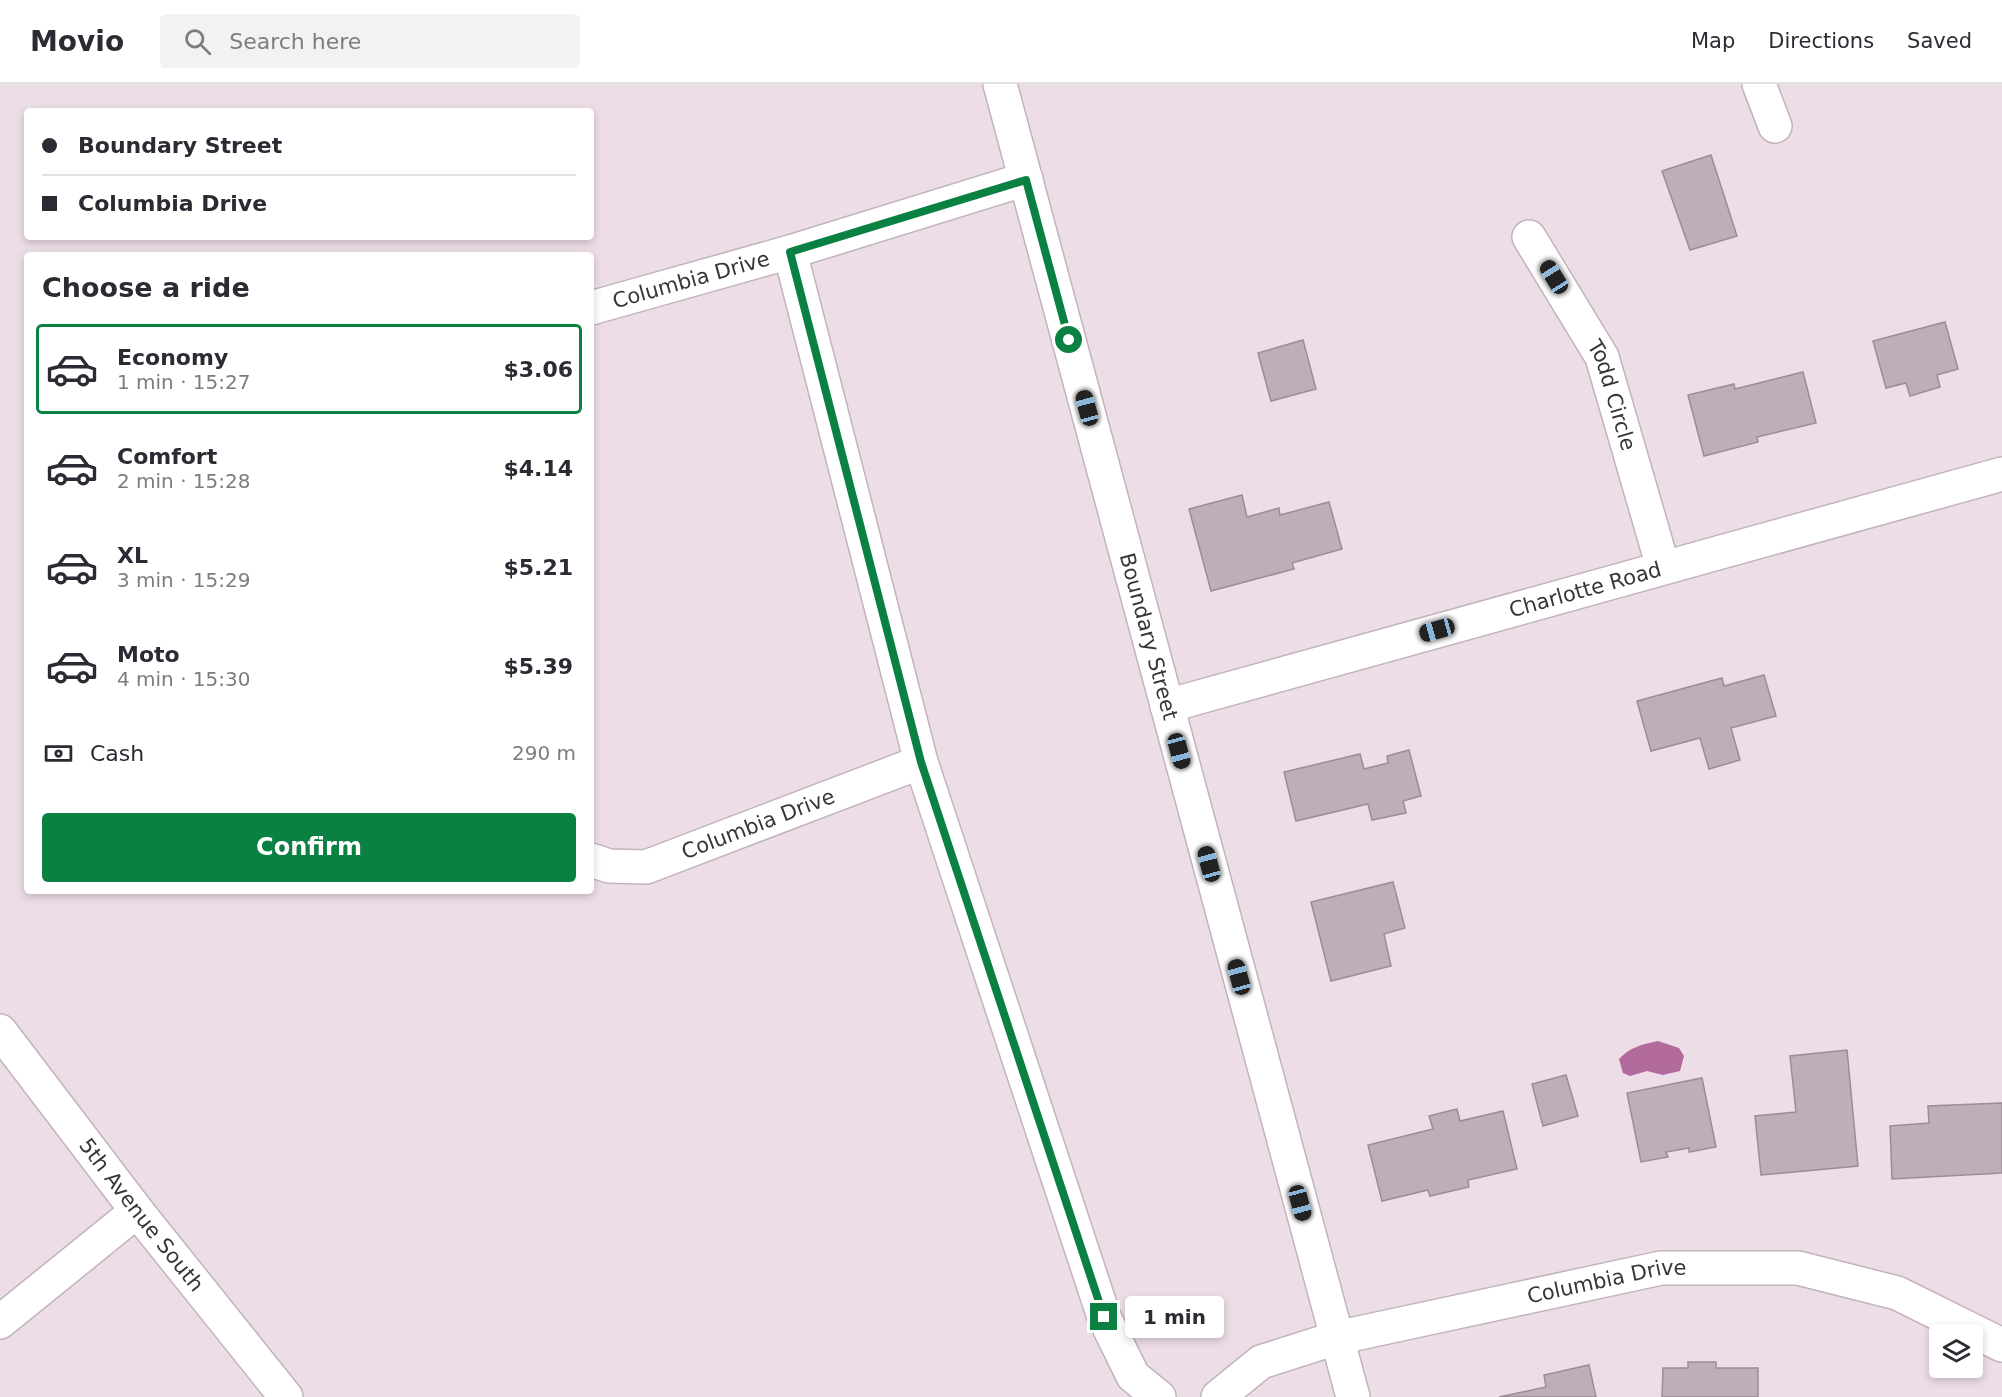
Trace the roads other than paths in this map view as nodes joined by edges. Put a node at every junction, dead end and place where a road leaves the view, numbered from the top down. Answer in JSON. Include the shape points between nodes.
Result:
{"nodes":[{"id":1,"x":1000,"y":84,"type":"edge"},
{"id":2,"x":1759,"y":84,"type":"edge"},
{"id":3,"x":1775,"y":126,"type":"dead end"},
{"id":4,"x":1026,"y":180,"type":"junction"},
{"id":5,"x":1529,"y":237,"type":"dead end"},
{"id":6,"x":790,"y":252,"type":"junction"},
{"id":7,"x":594,"y":307,"type":"edge"},
{"id":8,"x":2002,"y":474,"type":"edge"},
{"id":9,"x":1663,"y":567,"type":"junction"},
{"id":10,"x":1167,"y":706,"type":"junction"},
{"id":11,"x":921,"y":762,"type":"junction"},
{"id":12,"x":594,"y":861,"type":"edge"},
{"id":13,"x":5,"y":1049,"type":"edge"},
{"id":14,"x":137,"y":1211,"type":"junction"},
{"id":15,"x":0,"y":1322,"type":"edge"},
{"id":16,"x":1336,"y":1338,"type":"junction"},
{"id":17,"x":2002,"y":1345,"type":"edge"},
{"id":18,"x":286,"y":1397,"type":"edge"},
{"id":19,"x":1159,"y":1397,"type":"edge"},
{"id":20,"x":1218,"y":1397,"type":"edge"},
{"id":21,"x":1353,"y":1397,"type":"edge"}],
"edges":[{"from":1,"to":4,"type":"street","name":"Boundary Street"},
{"from":2,"to":3,"type":"street"},
{"from":4,"to":6,"type":"street","name":"Columbia Drive"},
{"from":4,"to":10,"type":"street","name":"Boundary Street"},
{"from":5,"to":9,"type":"street","name":"Todd Circle","via":[[1602,357]]},
{"from":6,"to":7,"type":"street","name":"Columbia Drive"},
{"from":6,"to":11,"type":"street","name":"Columbia Drive"},
{"from":8,"to":9,"type":"street","name":"Charlotte Road"},
{"from":9,"to":10,"type":"street","name":"Charlotte Road"},
{"from":10,"to":16,"type":"street","name":"Boundary Street"},
{"from":11,"to":12,"type":"street","name":"Columbia Drive","via":[[646,867],[609,867]]},
{"from":11,"to":19,"type":"street","name":"Columbia Drive","via":[[1104,1317],[1132,1376]]},
{"from":13,"to":14,"type":"street","name":"5th Avenue South"},
{"from":14,"to":15,"type":"street"},
{"from":14,"to":18,"type":"street","name":"5th Avenue South"},
{"from":16,"to":17,"type":"street","name":"Columbia Drive","via":[[1661,1268],[1798,1268],[1897,1293]]},
{"from":16,"to":20,"type":"street","name":"Columbia Drive","via":[[1261,1362]]},
{"from":16,"to":21,"type":"street","name":"Boundary Street"}]}
